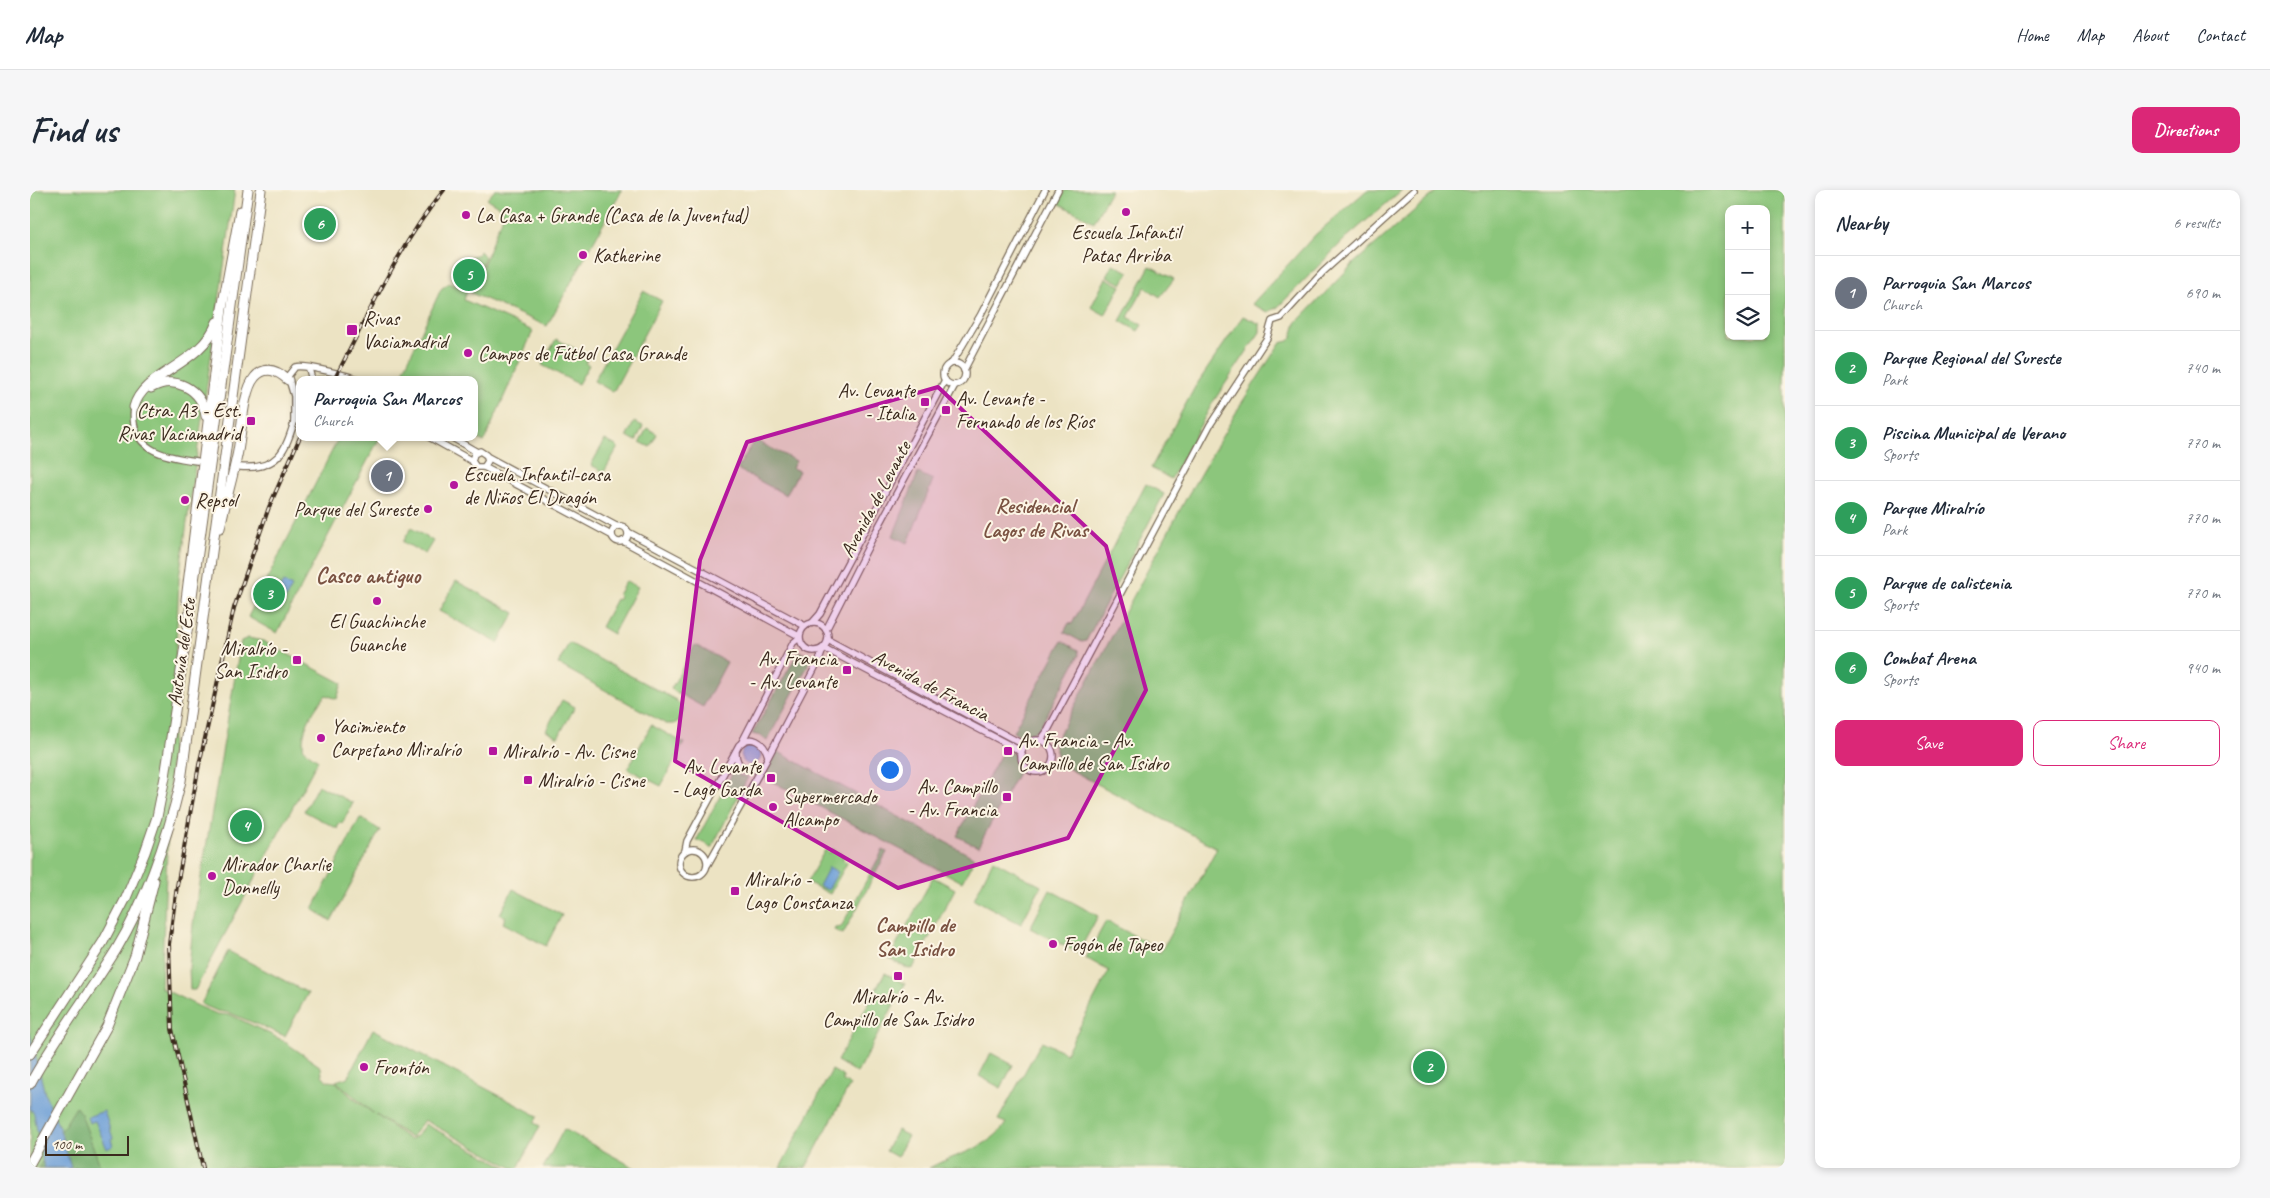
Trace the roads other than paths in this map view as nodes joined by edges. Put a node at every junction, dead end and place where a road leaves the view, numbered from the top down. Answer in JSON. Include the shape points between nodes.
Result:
{"nodes":[{"id":1,"x":247,"y":190,"type":"edge"},
{"id":2,"x":261,"y":190,"type":"edge"},
{"id":3,"x":1045,"y":190,"type":"edge"},
{"id":4,"x":1058,"y":190,"type":"edge"},
{"id":5,"x":1414,"y":190,"type":"edge"},
{"id":6,"x":222,"y":309,"type":"junction"},
{"id":7,"x":952,"y":363,"type":"junction"},
{"id":8,"x":309,"y":369,"type":"junction"},
{"id":9,"x":964,"y":370,"type":"junction"},
{"id":10,"x":311,"y":376,"type":"edge"},
{"id":11,"x":345,"y":376,"type":"edge"},
{"id":12,"x":945,"y":380,"type":"junction"},
{"id":13,"x":290,"y":383,"type":"junction"},
{"id":14,"x":955,"y":385,"type":"junction"},
{"id":15,"x":296,"y":387,"type":"edge"},
{"id":16,"x":134,"y":407,"type":"junction"},
{"id":17,"x":296,"y":416,"type":"edge"},
{"id":18,"x":294,"y":421,"type":"junction"},
{"id":19,"x":206,"y":431,"type":"junction"},
{"id":20,"x":436,"y":441,"type":"edge"},
{"id":21,"x":458,"y":441,"type":"edge"},
{"id":22,"x":478,"y":452,"type":"junction"},
{"id":23,"x":488,"y":457,"type":"junction"},
{"id":24,"x":197,"y":461,"type":"dead end"},
{"id":25,"x":472,"y":461,"type":"junction"},
{"id":26,"x":240,"y":467,"type":"tunnel mouth"},
{"id":27,"x":484,"y":467,"type":"junction"},
{"id":28,"x":616,"y":526,"type":"junction"},
{"id":29,"x":628,"y":532,"type":"junction"},
{"id":30,"x":612,"y":535,"type":"junction"},
{"id":31,"x":623,"y":541,"type":"junction"},
{"id":32,"x":213,"y":549,"type":"junction"},
{"id":33,"x":812,"y":623,"type":"junction"},
{"id":34,"x":805,"y":626,"type":"junction"},
{"id":35,"x":826,"y":630,"type":"junction"},
{"id":36,"x":799,"y":637,"type":"junction"},
{"id":37,"x":828,"y":640,"type":"junction"},
{"id":38,"x":823,"y":648,"type":"junction"},
{"id":39,"x":182,"y":660,"type":"junction"},
{"id":40,"x":1040,"y":741,"type":"junction"},
{"id":41,"x":742,"y":742,"type":"junction"},
{"id":42,"x":1026,"y":746,"type":"junction"},
{"id":43,"x":736,"y":753,"type":"junction"},
{"id":44,"x":1022,"y":754,"type":"junction"},
{"id":45,"x":768,"y":756,"type":"junction"},
{"id":46,"x":762,"y":767,"type":"junction"},
{"id":47,"x":685,"y":851,"type":"junction"},
{"id":48,"x":160,"y":856,"type":"junction"},
{"id":49,"x":708,"y":864,"type":"junction"},
{"id":50,"x":30,"y":1054,"type":"edge"},
{"id":51,"x":30,"y":1084,"type":"edge"},
{"id":52,"x":30,"y":1163,"type":"edge"}],
"edges":[{"from":1,"to":6,"type":"highway","via":[[242,200]]},
{"from":1,"to":39,"type":"highway","name":"Autovía del Este"},
{"from":2,"to":32,"type":"highway","name":"Autovía del Este"},
{"from":3,"to":7,"type":"street"},
{"from":4,"to":9,"type":"street"},
{"from":5,"to":40,"type":"street","via":[[1323,272],[1281,318],[1272,321],[1267,338],[1210,425]]},
{"from":6,"to":16,"type":"highway","via":[[214,333],[199,351],[151,383],[136,399]]},
{"from":6,"to":19,"type":"highway"},
{"from":7,"to":9,"type":"street"},
{"from":7,"to":12,"type":"street","via":[[944,370]]},
{"from":8,"to":10,"type":"street"},
{"from":8,"to":11,"type":"street"},
{"from":8,"to":13,"type":"street","via":[[294,367],[289,372]]},
{"from":9,"to":14,"type":"street","via":[[962,381]]},
{"from":12,"to":14,"type":"street"},
{"from":12,"to":33,"type":"street","name":"Avenida de Levante","via":[[820,614]]},
{"from":13,"to":15,"type":"street"},
{"from":13,"to":18,"type":"street"},
{"from":13,"to":32,"type":"highway","via":[[278,371],[268,370],[255,377],[248,389],[238,455]]},
{"from":14,"to":35,"type":"street","name":"Avenida de Levante"},
{"from":16,"to":19,"type":"highway","via":[[146,391],[156,385],[180,384],[191,389],[204,406]]},
{"from":16,"to":24,"type":"street","via":[[134,426],[148,448],[161,455]]},
{"from":17,"to":18,"type":"street"},
{"from":18,"to":26,"type":"street","via":[[287,443],[278,457],[260,468]]},
{"from":19,"to":39,"type":"highway","via":[[191,550]]},
{"from":20,"to":25,"type":"street"},
{"from":21,"to":22,"type":"street"},
{"from":22,"to":23,"type":"street"},
{"from":22,"to":25,"type":"street"},
{"from":23,"to":27,"type":"street"},
{"from":23,"to":28,"type":"street"},
{"from":25,"to":27,"type":"street","via":[[476,467]]},
{"from":27,"to":30,"type":"street"},
{"from":28,"to":29,"type":"street","via":[[624,526]]},
{"from":28,"to":30,"type":"street"},
{"from":29,"to":31,"type":"street"},
{"from":29,"to":34,"type":"street"},
{"from":30,"to":31,"type":"street","via":[[616,541]]},
{"from":31,"to":36,"type":"street"},
{"from":32,"to":48,"type":"highway","name":"Autovía del Este","via":[[181,781]]},
{"from":33,"to":34,"type":"street"},
{"from":33,"to":35,"type":"street"},
{"from":34,"to":36,"type":"street"},
{"from":35,"to":37,"type":"street"},
{"from":36,"to":38,"type":"street","via":[[803,647],[809,651]]},
{"from":36,"to":41,"type":"street"},
{"from":37,"to":38,"type":"street"},
{"from":37,"to":42,"type":"street","name":"Avenida de Francia"},
{"from":38,"to":44,"type":"street","name":"Avenida de Francia"},
{"from":38,"to":45,"type":"street"},
{"from":39,"to":50,"type":"highway","name":"Autovía del Este","via":[[165,777],[148,843],[126,898],[103,942]]},
{"from":40,"to":42,"type":"street"},
{"from":40,"to":44,"type":"street","via":[[1052,752],[1052,762],[1047,769],[1039,772],[1030,770],[1023,763]]},
{"from":41,"to":43,"type":"street"},
{"from":41,"to":45,"type":"street","via":[[756,740]]},
{"from":42,"to":44,"type":"street"},
{"from":43,"to":46,"type":"street","via":[[737,761],[745,769]]},
{"from":43,"to":47,"type":"street","via":[[687,841]]},
{"from":45,"to":46,"type":"street"},
{"from":46,"to":49,"type":"street"},
{"from":47,"to":49,"type":"street","via":[[699,850]]},
{"from":47,"to":49,"type":"street","via":[[679,862],[686,874],[692,877],[701,874]]},
{"from":48,"to":51,"type":"highway","name":"Autovía del Este","via":[[116,949]]},
{"from":48,"to":52,"type":"highway","via":[[135,956],[107,1026]]}]}
